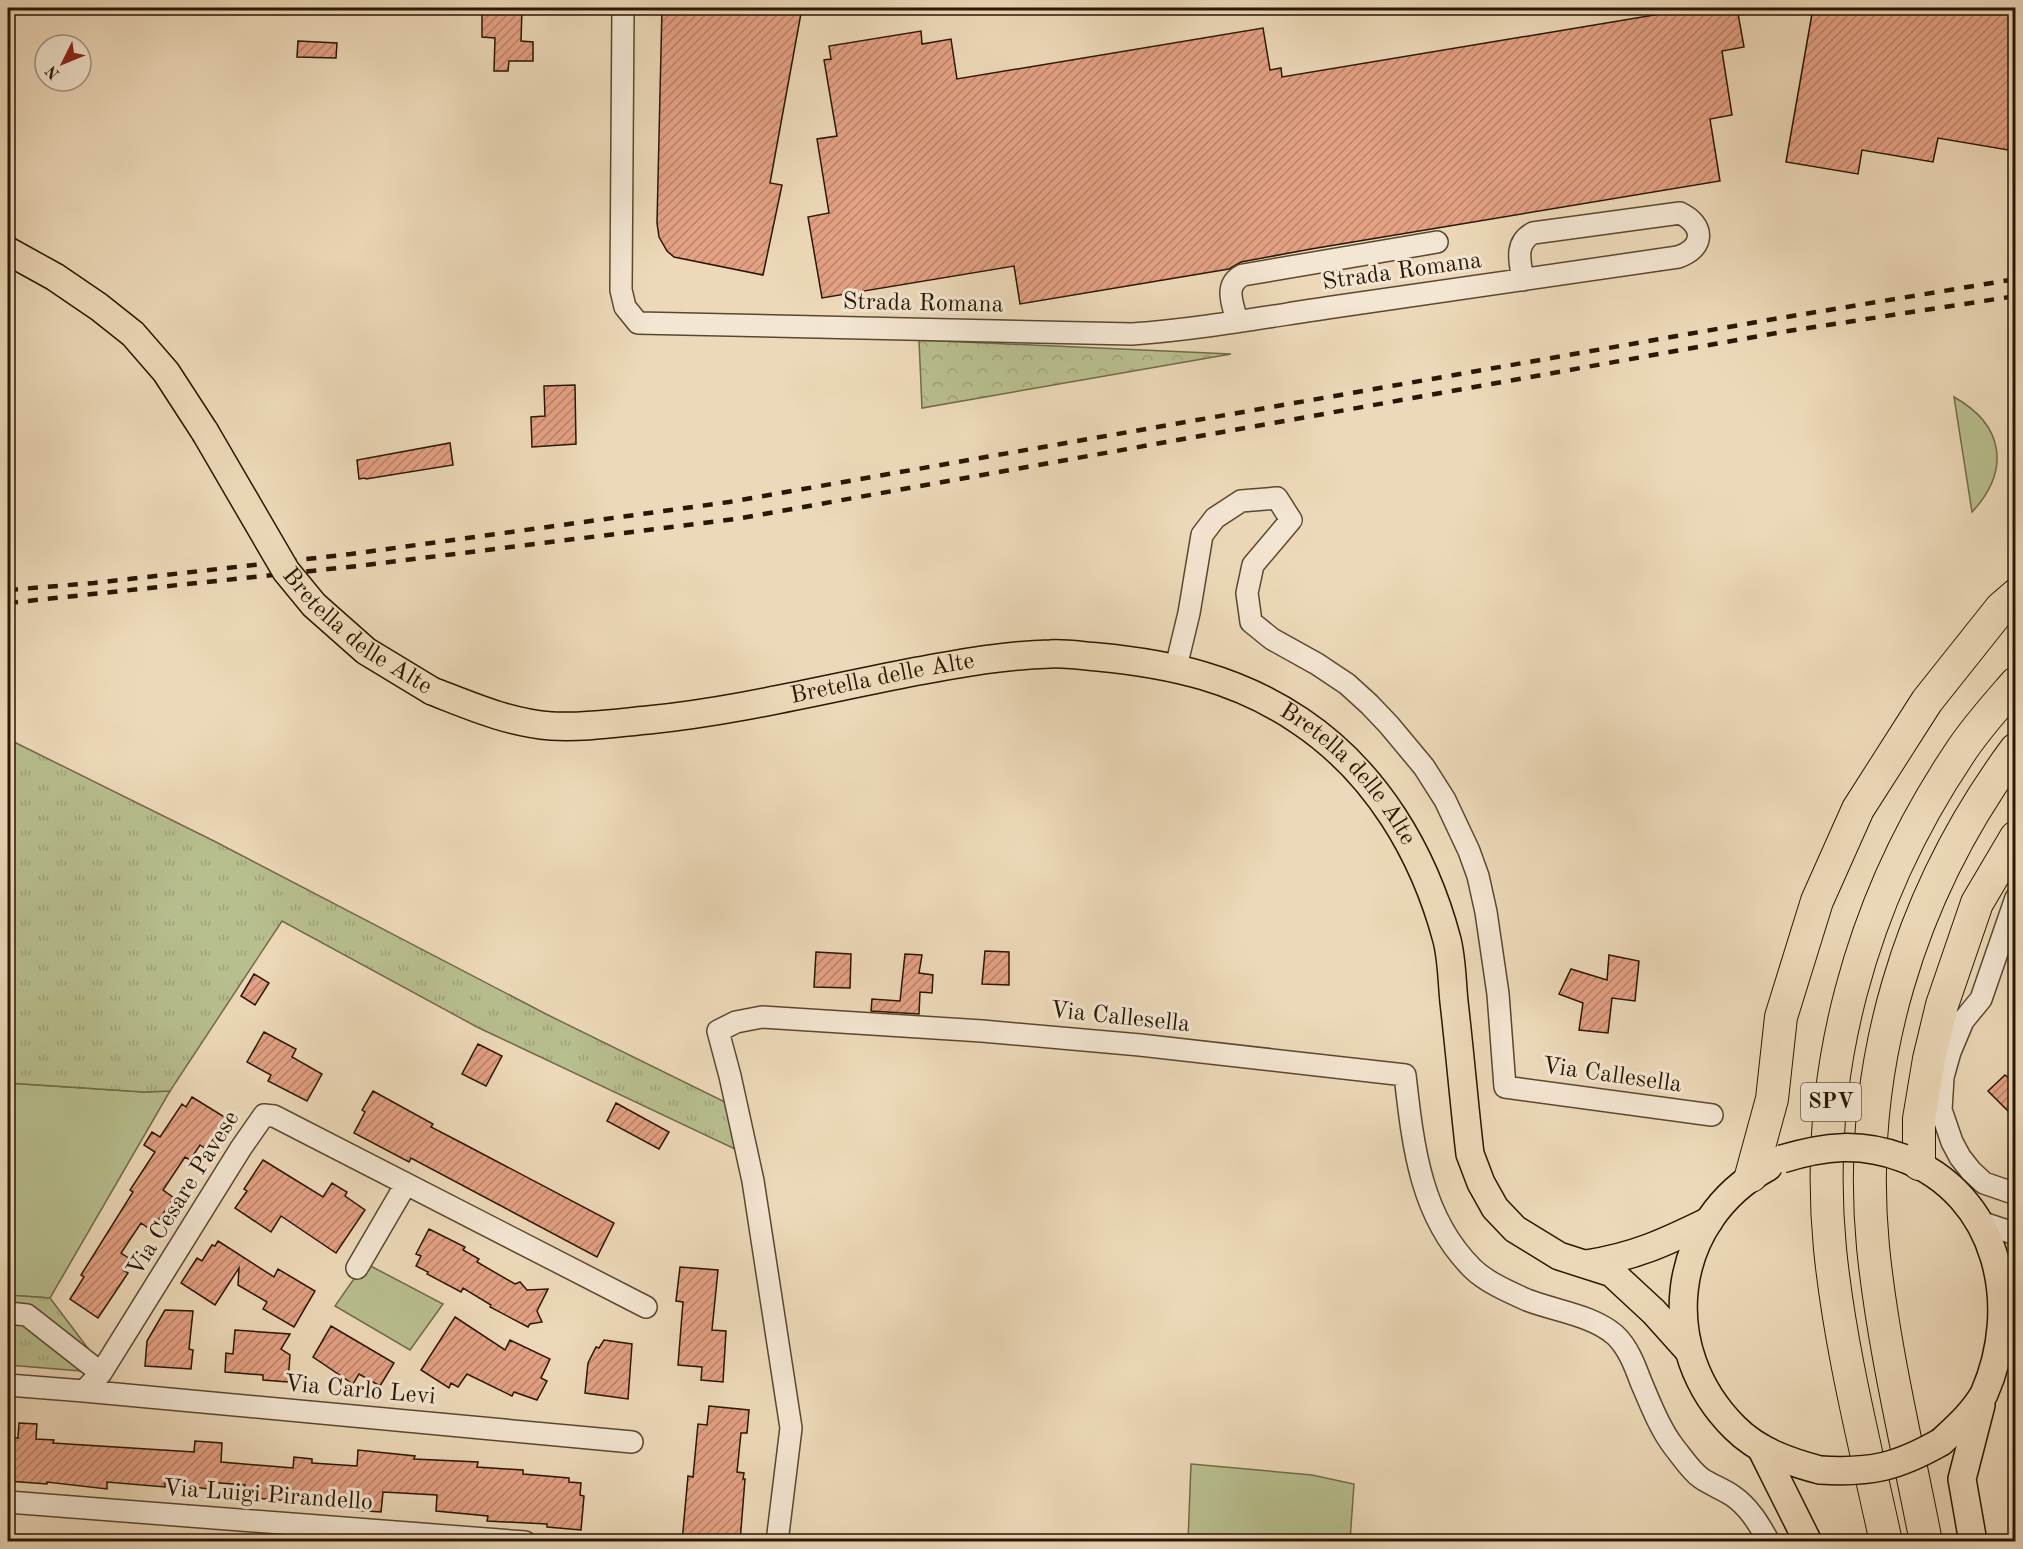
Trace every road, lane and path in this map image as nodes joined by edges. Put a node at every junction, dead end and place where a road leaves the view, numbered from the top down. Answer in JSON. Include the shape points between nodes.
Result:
{"nodes":[{"id":1,"x":623,"y":8,"type":"edge"},
{"id":2,"x":1437,"y":242,"type":"dead end"},
{"id":3,"x":8,"y":251,"type":"edge"},
{"id":4,"x":1523,"y":280,"type":"junction"},
{"id":5,"x":1238,"y":321,"type":"junction"},
{"id":6,"x":2016,"y":596,"type":"edge"},
{"id":7,"x":1176,"y":667,"type":"junction"},
{"id":8,"x":2016,"y":683,"type":"edge"},
{"id":9,"x":2016,"y":749,"type":"edge"},
{"id":10,"x":2016,"y":837,"type":"edge"},
{"id":11,"x":2016,"y":898,"type":"edge"},
{"id":12,"x":1712,"y":1115,"type":"dead end"},
{"id":13,"x":1911,"y":1161,"type":"junction"},
{"id":14,"x":1751,"y":1176,"type":"junction"},
{"id":15,"x":406,"y":1184,"type":"junction"},
{"id":16,"x":2016,"y":1194,"type":"edge"},
{"id":17,"x":1708,"y":1221,"type":"junction"},
{"id":18,"x":1983,"y":1223,"type":"junction"},
{"id":19,"x":2016,"y":1234,"type":"edge"},
{"id":20,"x":1586,"y":1264,"type":"junction"},
{"id":21,"x":357,"y":1268,"type":"dead end"},
{"id":22,"x":2012,"y":1294,"type":"edge"},
{"id":23,"x":646,"y":1307,"type":"dead end"},
{"id":24,"x":8,"y":1313,"type":"edge"},
{"id":25,"x":1688,"y":1350,"type":"junction"},
{"id":26,"x":101,"y":1373,"type":"junction"},
{"id":27,"x":8,"y":1385,"type":"edge"},
{"id":28,"x":84,"y":1391,"type":"junction"},
{"id":29,"x":1984,"y":1395,"type":"junction"},
{"id":30,"x":632,"y":1442,"type":"dead end"},
{"id":31,"x":1761,"y":1448,"type":"junction"},
{"id":32,"x":8,"y":1502,"type":"edge"},
{"id":33,"x":525,"y":1542,"type":"edge"},
{"id":34,"x":777,"y":1542,"type":"edge"},
{"id":35,"x":1769,"y":1542,"type":"edge"},
{"id":36,"x":1808,"y":1542,"type":"edge"},
{"id":37,"x":1886,"y":1542,"type":"edge"},
{"id":38,"x":1926,"y":1542,"type":"edge"},
{"id":39,"x":1973,"y":1542,"type":"edge"}],
"edges":[{"from":1,"to":5,"type":"street","name":"Strada Romana","via":[[621,290],[625,307],[638,323],[1132,334]]},
{"from":2,"to":5,"type":"street","via":[[1243,275],[1232,283],[1230,290]]},
{"from":3,"to":7,"type":"main road","name":"Bretella delle Alte","bridge":true,"via":[[99,307],[133,334],[166,372],[286,571],[315,605],[366,651],[432,691],[477,709],[521,723],[593,726],[773,702],[978,660],[1053,653]]},
{"from":4,"to":4,"type":"street","name":"Strada Romana","via":[[1688,254],[1699,236],[1697,226],[1680,213],[1533,233],[1521,246]]},
{"from":4,"to":5,"type":"street","name":"Strada Romana"},
{"from":6,"to":14,"type":"highway","via":[[2001,608],[1927,701],[1858,809],[1817,901],[1781,1017],[1772,1099]]},
{"from":7,"to":12,"type":"street","name":"Via Callesella","via":[[1202,536],[1215,518],[1241,501],[1277,498],[1291,520],[1253,565],[1247,593],[1251,622],[1347,684],[1369,704],[1424,767],[1444,801],[1472,859],[1486,912],[1498,994],[1504,1087]]},
{"from":7,"to":20,"type":"main road","name":"Bretella delle Alte","via":[[1240,688],[1316,731],[1353,765],[1392,814],[1422,867],[1448,944],[1470,1154],[1481,1183],[1495,1208],[1515,1229],[1559,1256]]},
{"from":8,"to":37,"type":"highway","number":"SPV","via":[[1960,752],[1905,845],[1859,961],[1837,1054],[1827,1141],[1830,1250]]},
{"from":9,"to":38,"type":"highway","number":"SPV","via":[[1972,812],[1921,916],[1898,978],[1872,1107],[1870,1194],[1877,1279]]},
{"from":10,"to":13,"type":"highway","via":[[1977,903],[1942,1005]]},
{"from":11,"to":16,"type":"street","via":[[1981,999],[1963,1021],[1950,1052],[1943,1077],[1941,1110],[1952,1142],[1971,1171],[1984,1183]]},
{"from":13,"to":14,"type":"main road","bridge":true,"via":[[1886,1152],[1851,1147],[1816,1149],[1782,1159]]},
{"from":13,"to":18,"type":"main road","via":[[1944,1180]]},
{"from":14,"to":17,"type":"main road"},
{"from":15,"to":21,"type":"street"},
{"from":15,"to":23,"type":"street","name":"Via Cesare Pavese"},
{"from":15,"to":26,"type":"street","name":"Via Cesare Pavese","via":[[274,1116],[264,1115]]},
{"from":17,"to":20,"type":"main road","name":"Bretella delle Alte","via":[[1667,1242],[1617,1259]]},
{"from":17,"to":25,"type":"main road","via":[[1696,1244],[1684,1288],[1683,1324]]},
{"from":18,"to":19,"type":"street"},
{"from":18,"to":22,"type":"main road"},
{"from":20,"to":25,"type":"main road","name":"Bretella delle Alte","via":[[1612,1273]]},
{"from":22,"to":29,"type":"main road","via":[[2000,1360]]},
{"from":24,"to":26,"type":"street","via":[[27,1315]]},
{"from":25,"to":31,"type":"main road","via":[[1715,1406]]},
{"from":26,"to":28,"type":"street"},
{"from":27,"to":28,"type":"street","name":"Via Carlo Levi"},
{"from":28,"to":30,"type":"street","name":"Via Carlo Levi"},
{"from":29,"to":31,"type":"main road","bridge":true,"via":[[1965,1421],[1941,1442],[1883,1468],[1852,1472],[1820,1470],[1789,1462]]},
{"from":29,"to":39,"type":"main road","via":[[1962,1479]]},
{"from":31,"to":36,"type":"main road"},
{"from":32,"to":33,"type":"street","name":"Via Luigi Pirandello"},
{"from":34,"to":35,"type":"street","name":"Via Callesella","via":[[790,1428],[753,1181],[718,1031],[762,1017],[1118,1043],[1405,1075],[1424,1191],[1442,1230],[1466,1261],[1491,1282],[1563,1313],[1592,1320],[1615,1336],[1635,1364],[1673,1446],[1700,1477],[1734,1496],[1757,1519]]}]}
